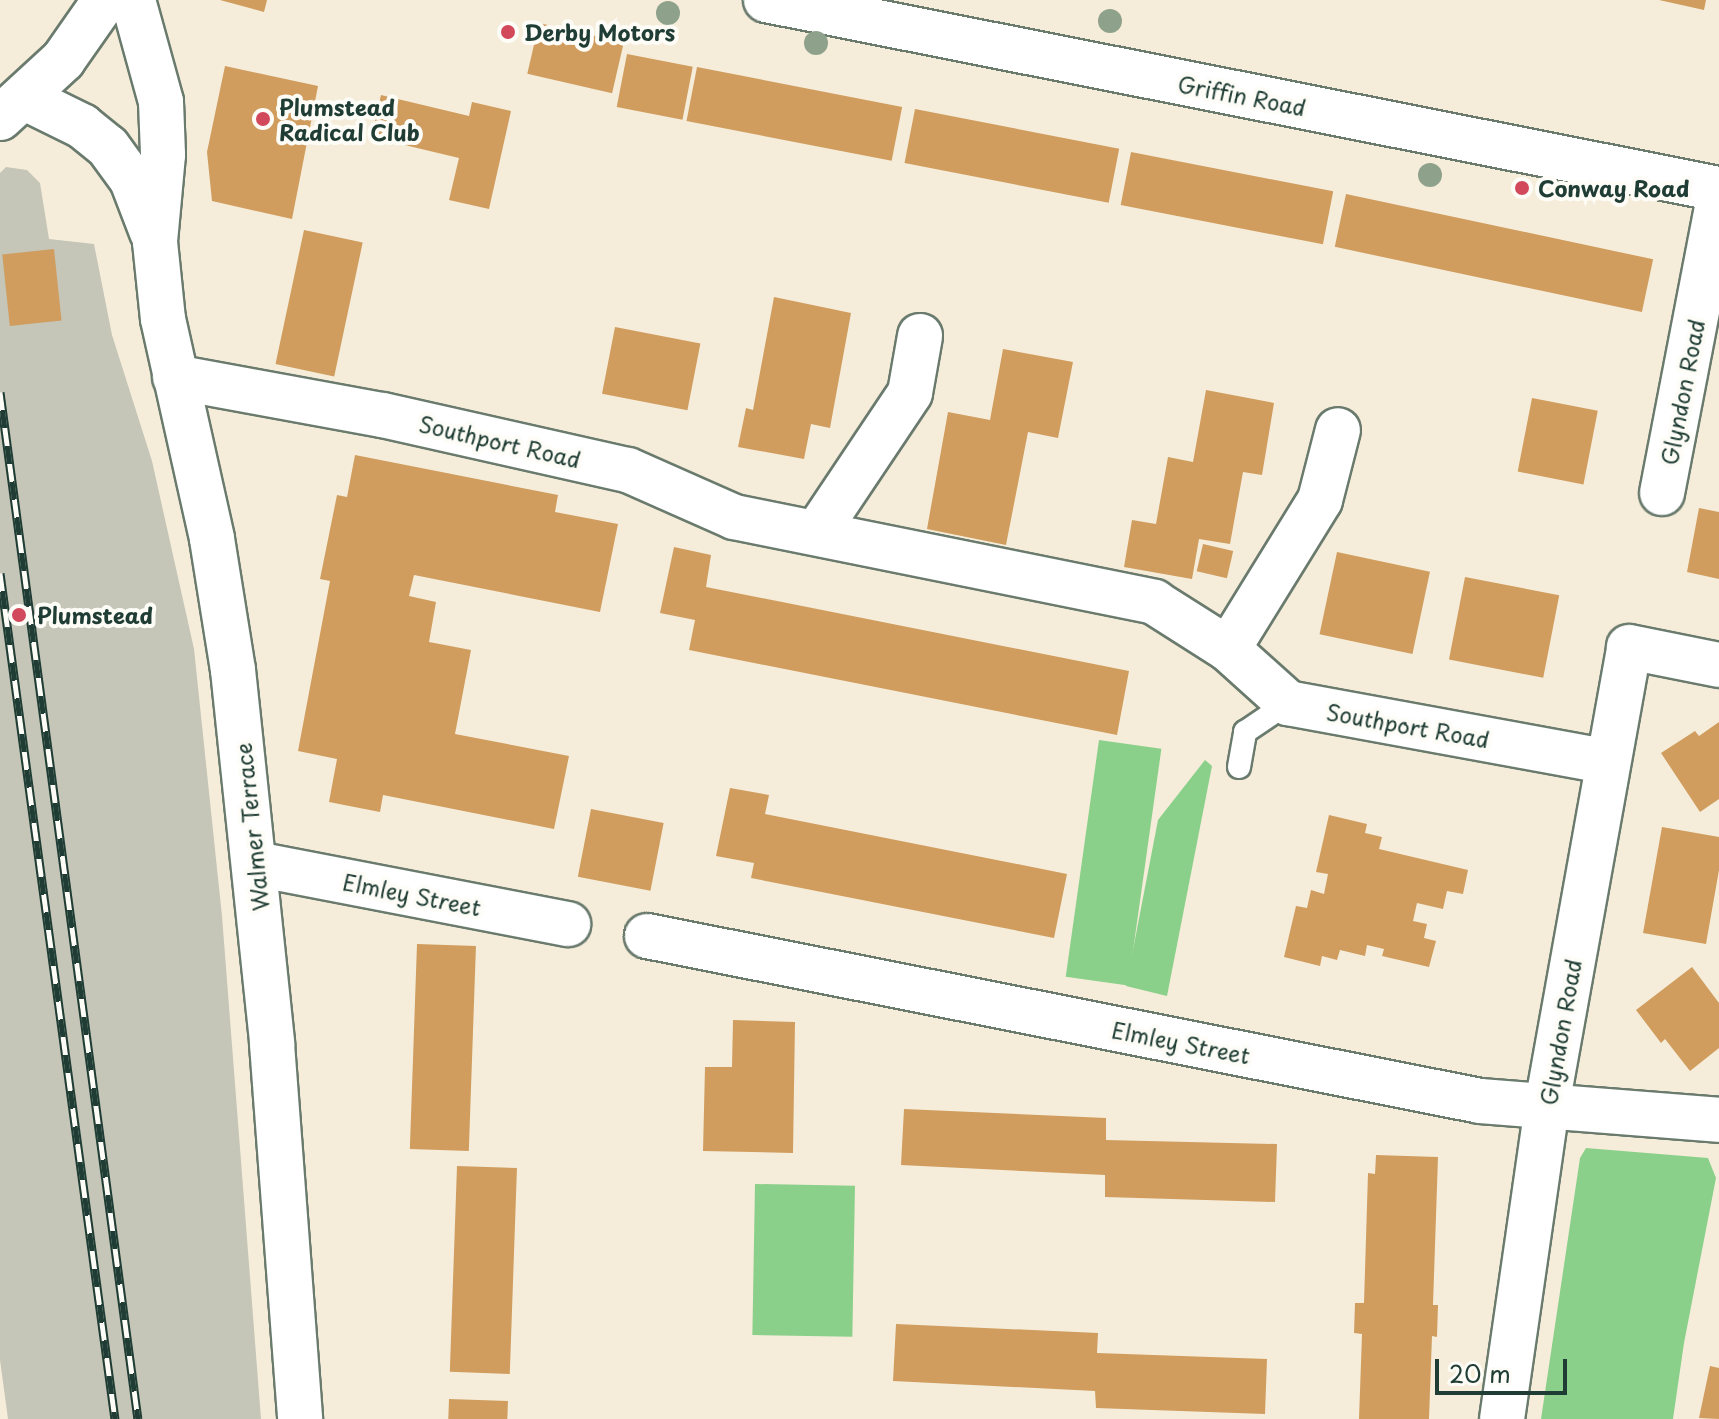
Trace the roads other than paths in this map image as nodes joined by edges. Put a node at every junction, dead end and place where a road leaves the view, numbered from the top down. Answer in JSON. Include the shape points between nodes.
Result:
{"nodes":[{"id":1,"x":105,"y":0,"type":"edge"},
{"id":2,"x":133,"y":0,"type":"edge"},
{"id":3,"x":766,"y":0,"type":"edge"},
{"id":4,"x":10,"y":110,"type":"edge"},
{"id":5,"x":1719,"y":189,"type":"edge"},
{"id":6,"x":1719,"y":197,"type":"edge"},
{"id":7,"x":155,"y":242,"type":"junction"},
{"id":8,"x":920,"y":336,"type":"dead end"},
{"id":9,"x":175,"y":377,"type":"junction"},
{"id":10,"x":1338,"y":430,"type":"dead end"},
{"id":11,"x":1662,"y":493,"type":"dead end"},
{"id":12,"x":817,"y":532,"type":"junction"},
{"id":13,"x":1228,"y":649,"type":"junction"},
{"id":14,"x":1719,"y":665,"type":"edge"},
{"id":15,"x":1288,"y":703,"type":"junction"},
{"id":16,"x":1608,"y":762,"type":"junction"},
{"id":17,"x":1239,"y":767,"type":"dead end"},
{"id":18,"x":256,"y":864,"type":"junction"},
{"id":19,"x":568,"y":924,"type":"dead end"},
{"id":20,"x":647,"y":936,"type":"dead end"},
{"id":21,"x":1547,"y":1105,"type":"junction"},
{"id":22,"x":1719,"y":1120,"type":"edge"},
{"id":23,"x":300,"y":1419,"type":"edge"},
{"id":24,"x":1502,"y":1419,"type":"edge"}],
"edges":[{"from":1,"to":4,"type":"street","via":[[63,60]]},
{"from":2,"to":7,"type":"street","name":"Walmer Terrace","via":[[161,102],[163,155]]},
{"from":3,"to":5,"type":"street","name":"Griffin Road"},
{"from":4,"to":7,"type":"street","name":"Walmer Terrace","via":[[82,126],[108,147],[132,180]]},
{"from":6,"to":11,"type":"street","name":"Glyndon Road"},
{"from":7,"to":9,"type":"street","name":"Walmer Terrace"},
{"from":8,"to":12,"type":"street","via":[[910,393]]},
{"from":9,"to":12,"type":"street","name":"Southport Road","via":[[383,415],[628,470],[734,517]]},
{"from":9,"to":18,"type":"street","name":"Walmer Terrace","via":[[212,539]]},
{"from":10,"to":13,"type":"street","via":[[1320,500]]},
{"from":12,"to":13,"type":"street","name":"Southport Road","via":[[1154,602]]},
{"from":13,"to":15,"type":"street","name":"Southport Road"},
{"from":14,"to":16,"type":"street","name":"Glyndon Road","via":[[1629,647]]},
{"from":15,"to":16,"type":"street","name":"Southport Road"},
{"from":15,"to":17,"type":"lane","via":[[1245,732]]},
{"from":16,"to":21,"type":"street","name":"Glyndon Road"},
{"from":18,"to":19,"type":"street","name":"Elmley Street"},
{"from":18,"to":23,"type":"street","name":"Walmer Terrace"},
{"from":20,"to":21,"type":"street","name":"Elmley Street","via":[[1480,1101]]},
{"from":21,"to":22,"type":"street","name":"Elmley Street"},
{"from":21,"to":24,"type":"street","name":"Glyndon Road"}]}
